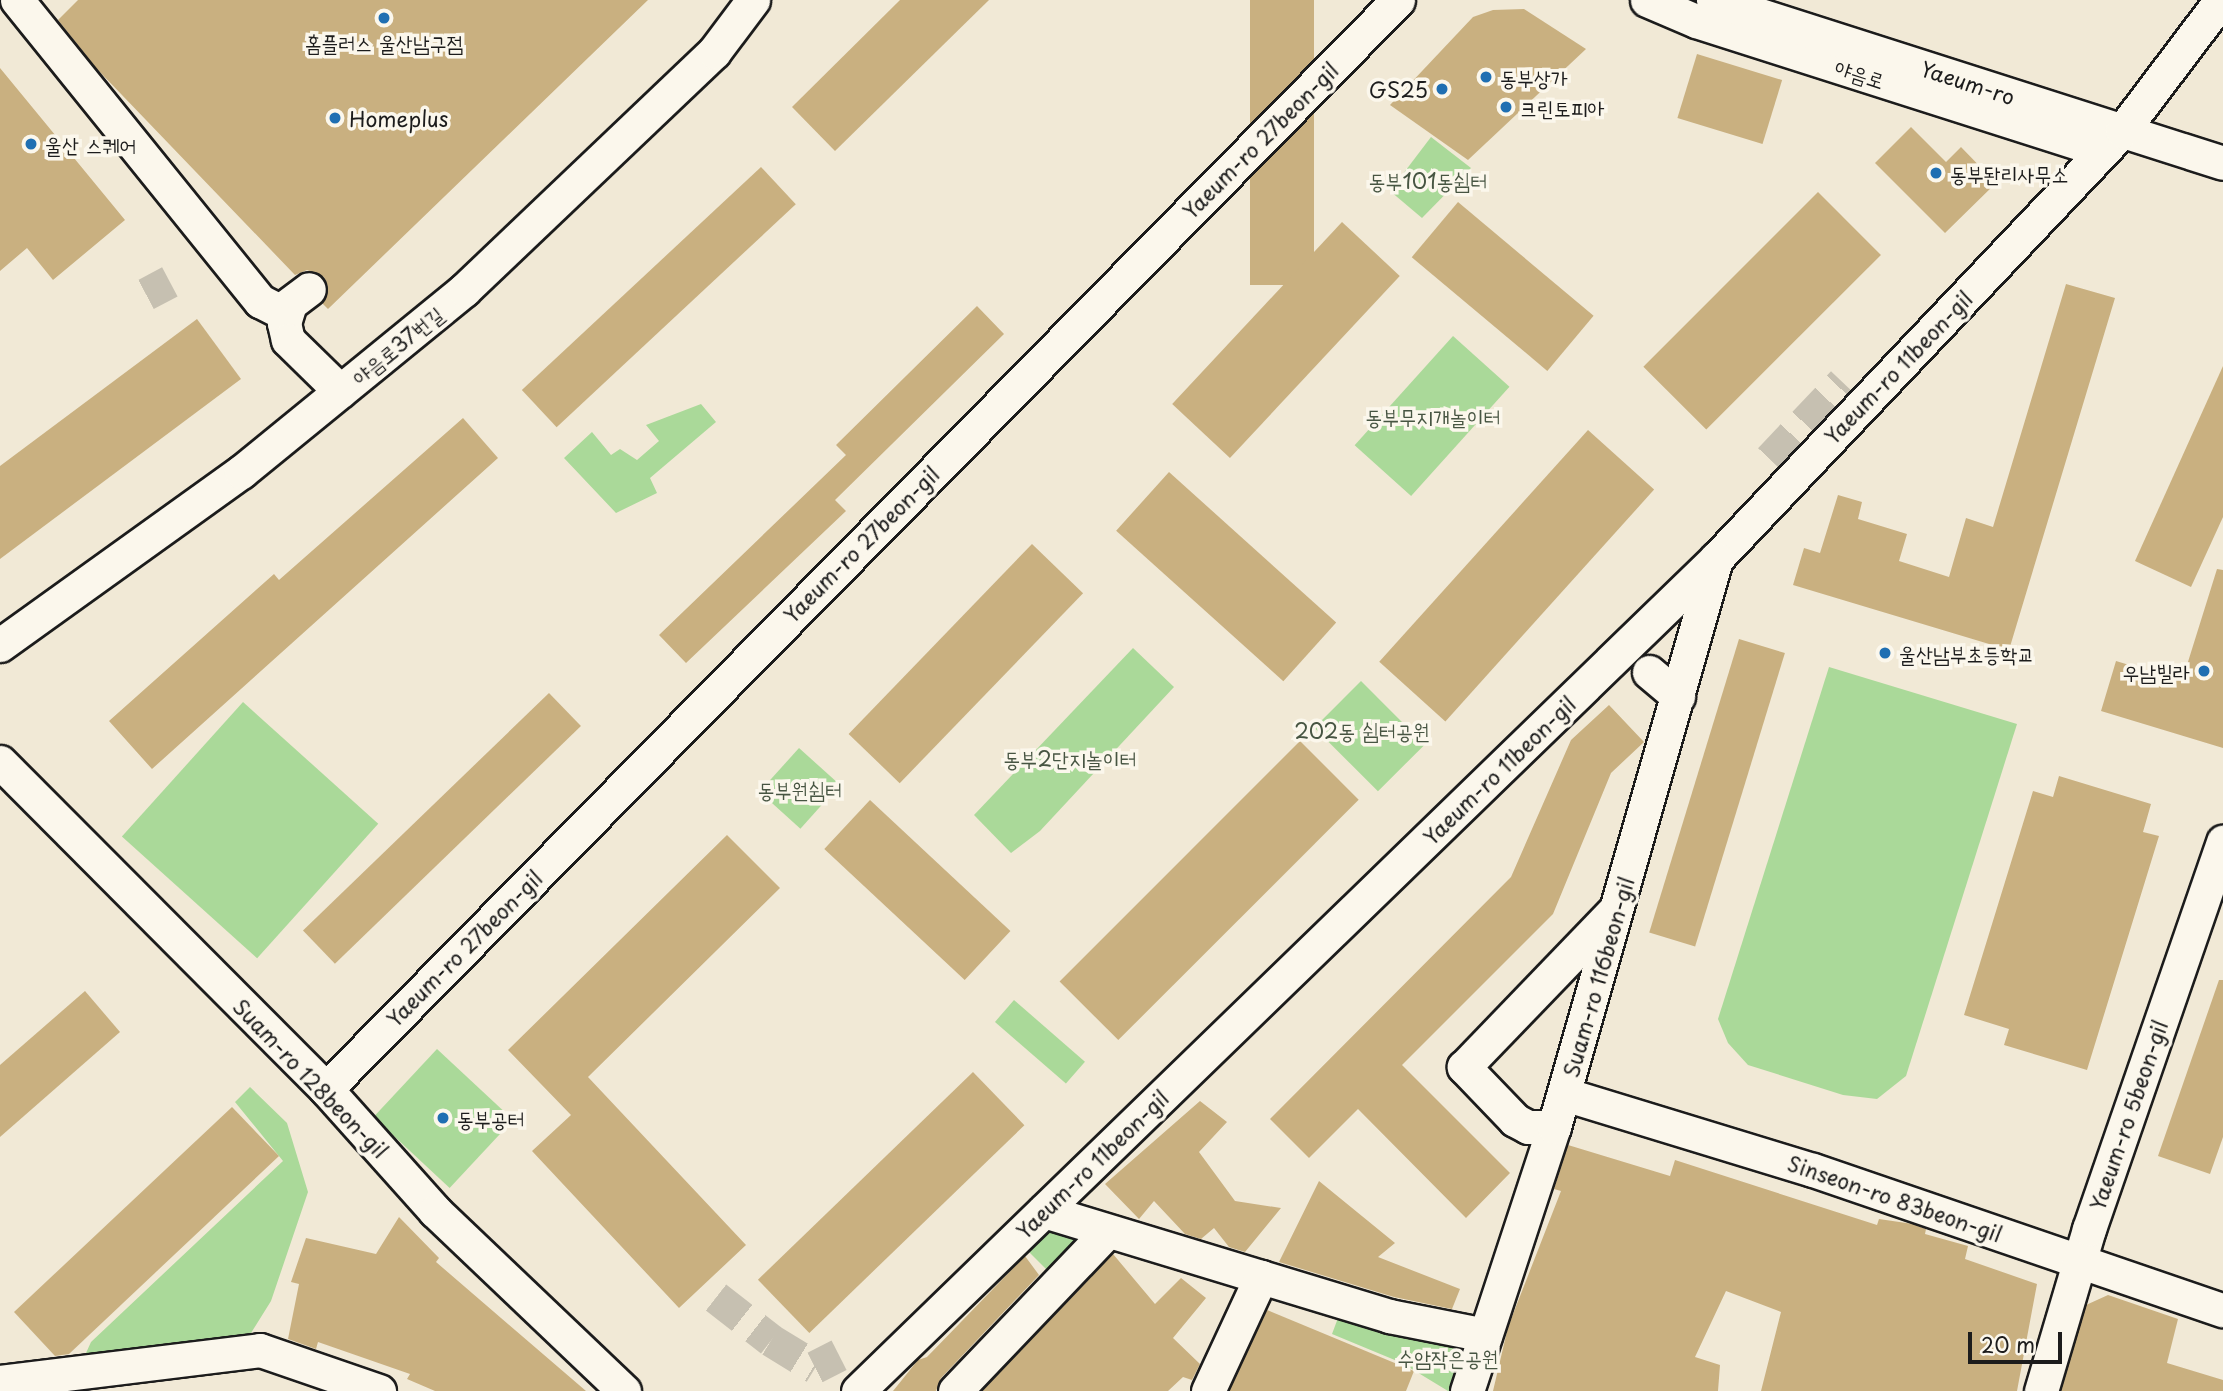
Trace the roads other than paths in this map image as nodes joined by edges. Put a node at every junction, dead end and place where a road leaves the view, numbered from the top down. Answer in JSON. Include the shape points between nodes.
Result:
{"nodes":[{"id":1,"x":18,"y":0,"type":"edge"},
{"id":2,"x":753,"y":0,"type":"edge"},
{"id":3,"x":1398,"y":0,"type":"edge"},
{"id":4,"x":1647,"y":0,"type":"edge"},
{"id":5,"x":2221,"y":0,"type":"edge"},
{"id":6,"x":1704,"y":10,"type":"edge"},
{"id":7,"x":2113,"y":141,"type":"junction"},
{"id":8,"x":2223,"y":163,"type":"edge"},
{"id":9,"x":340,"y":391,"type":"junction"},
{"id":10,"x":1716,"y":559,"type":"junction"},
{"id":11,"x":0,"y":645,"type":"edge"},
{"id":12,"x":1649,"y":672,"type":"dead end"},
{"id":13,"x":1678,"y":696,"type":"junction"},
{"id":14,"x":0,"y":762,"type":"edge"},
{"id":15,"x":2223,"y":841,"type":"edge"},
{"id":16,"x":1617,"y":908,"type":"junction"},
{"id":17,"x":1574,"y":953,"type":"junction"},
{"id":18,"x":1598,"y":976,"type":"junction"},
{"id":19,"x":326,"y":1089,"type":"junction"},
{"id":20,"x":1564,"y":1094,"type":"junction"},
{"id":21,"x":1555,"y":1127,"type":"junction"},
{"id":22,"x":1044,"y":1211,"type":"junction"},
{"id":23,"x":1108,"y":1231,"type":"junction"},
{"id":24,"x":2079,"y":1262,"type":"junction"},
{"id":25,"x":1261,"y":1277,"type":"junction"},
{"id":26,"x":2223,"y":1311,"type":"edge"},
{"id":27,"x":1485,"y":1335,"type":"junction"},
{"id":28,"x":0,"y":1382,"type":"edge"},
{"id":29,"x":379,"y":1391,"type":"edge"},
{"id":30,"x":624,"y":1391,"type":"edge"},
{"id":31,"x":858,"y":1391,"type":"edge"},
{"id":32,"x":955,"y":1391,"type":"edge"},
{"id":33,"x":1208,"y":1391,"type":"edge"},
{"id":34,"x":1467,"y":1391,"type":"edge"},
{"id":35,"x":2041,"y":1391,"type":"edge"}],
"edges":[{"from":1,"to":9,"type":"street","via":[[260,301],[274,311],[299,298],[284,323],[288,340]]},
{"from":2,"to":9,"type":"street","name":"야음로37번길","via":[[714,52],[474,281]]},
{"from":3,"to":19,"type":"street","name":"Yaeum-ro 27beon-gil"},
{"from":4,"to":6,"type":"street","name":"Yaeum-ro"},
{"from":5,"to":7,"type":"street","name":"Yaeum-ro 11beon-gil"},
{"from":6,"to":7,"type":"street","name":"Yaeum-ro"},
{"from":7,"to":8,"type":"street","name":"Yaeum-ro"},
{"from":7,"to":10,"type":"street","name":"Yaeum-ro 11beon-gil"},
{"from":9,"to":11,"type":"street","name":"야음로37번길","via":[[241,472]]},
{"from":10,"to":13,"type":"street","name":"Suam-ro 116beon-gil"},
{"from":10,"to":22,"type":"street","name":"Yaeum-ro 11beon-gil"},
{"from":12,"to":13,"type":"street"},
{"from":13,"to":16,"type":"street","name":"Suam-ro 116beon-gil"},
{"from":14,"to":19,"type":"street","name":"Suam-ro 128beon-gil"},
{"from":15,"to":24,"type":"street","name":"Yaeum-ro 5beon-gil"},
{"from":16,"to":17,"type":"street"},
{"from":16,"to":18,"type":"street","name":"Suam-ro 116beon-gil"},
{"from":17,"to":18,"type":"street"},
{"from":17,"to":21,"type":"street","via":[[1464,1067],[1515,1120],[1528,1127]]},
{"from":18,"to":20,"type":"street","name":"Suam-ro 116beon-gil"},
{"from":19,"to":30,"type":"street","name":"Suam-ro 128beon-gil","via":[[435,1211]]},
{"from":20,"to":21,"type":"street","name":"Suam-ro 116beon-gil"},
{"from":20,"to":24,"type":"street","name":"Sinseon-ro 83beon-gil","via":[[1766,1154]]},
{"from":21,"to":27,"type":"street","name":"Suam-ro 116beon-gil"},
{"from":22,"to":23,"type":"street"},
{"from":22,"to":31,"type":"street","name":"Yaeum-ro 11beon-gil"},
{"from":23,"to":25,"type":"street"},
{"from":23,"to":32,"type":"street"},
{"from":24,"to":26,"type":"street","name":"Sinseon-ro 83beon-gil"},
{"from":24,"to":35,"type":"street","name":"Yaeum-ro 5beon-gil"},
{"from":25,"to":27,"type":"street","via":[[1389,1316]]},
{"from":25,"to":33,"type":"street"},
{"from":27,"to":34,"type":"street","name":"Suam-ro 116beon-gil"},
{"from":28,"to":29,"type":"street","via":[[260,1350]]}]}
